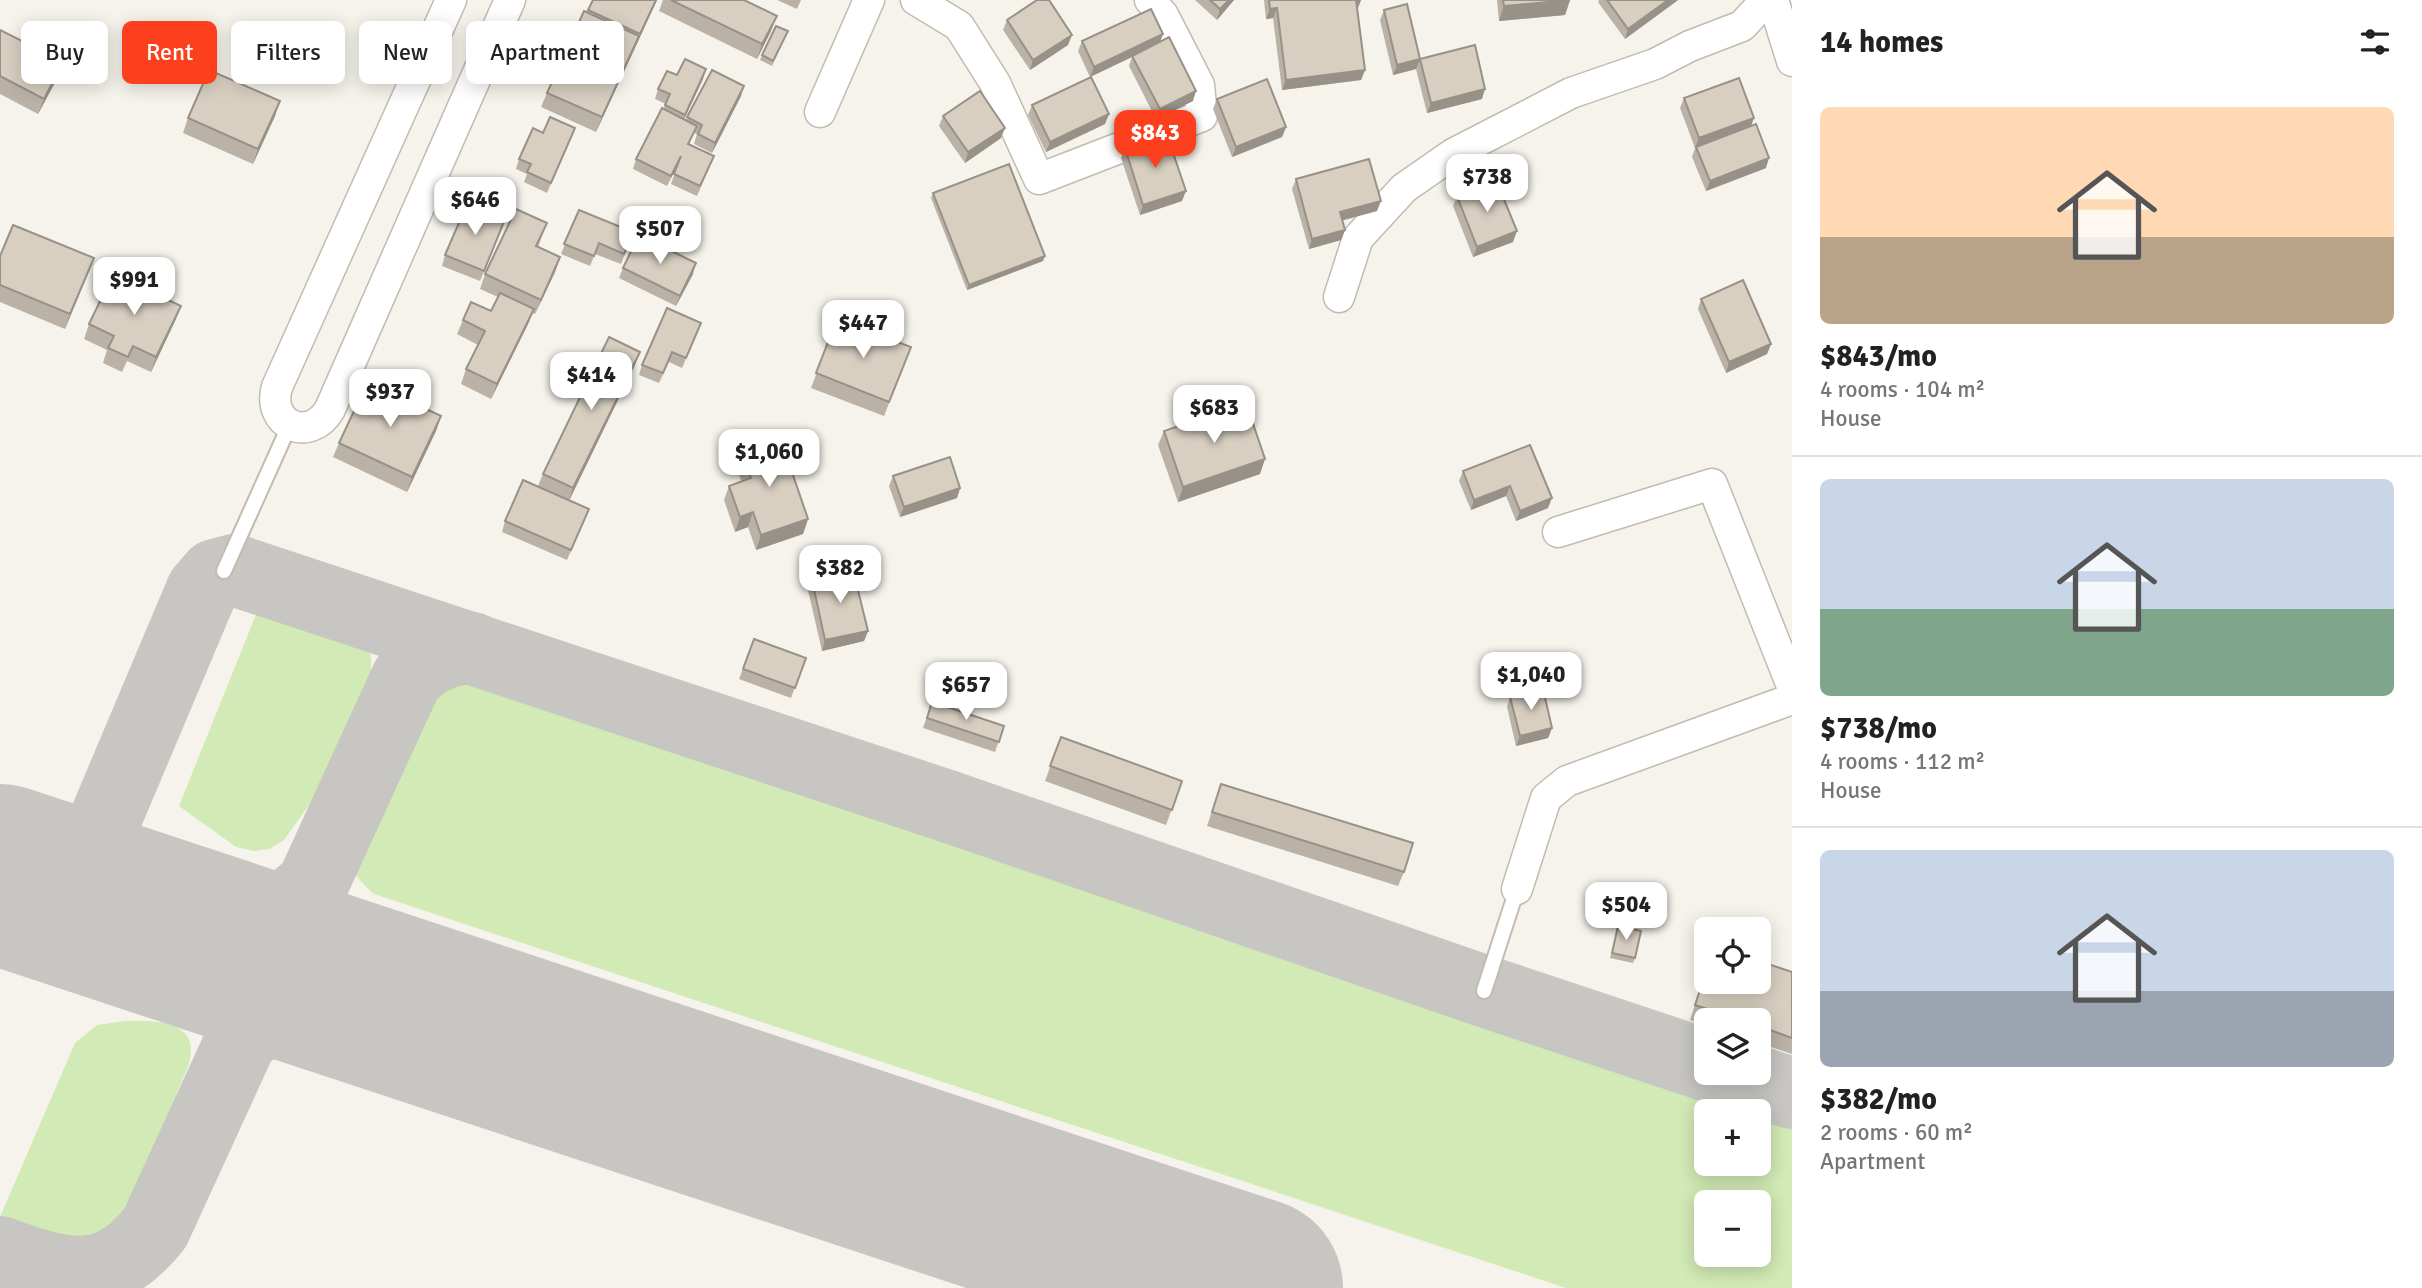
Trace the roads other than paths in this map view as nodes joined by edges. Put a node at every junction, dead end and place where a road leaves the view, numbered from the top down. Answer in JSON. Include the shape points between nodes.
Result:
{"nodes":[{"id":1,"x":451,"y":0,"type":"edge"},
{"id":2,"x":510,"y":0,"type":"edge"},
{"id":3,"x":869,"y":0,"type":"edge"},
{"id":4,"x":916,"y":0,"type":"edge"},
{"id":5,"x":1150,"y":0,"type":"edge"},
{"id":6,"x":1766,"y":0,"type":"edge"},
{"id":7,"x":1773,"y":0,"type":"edge"},
{"id":8,"x":1792,"y":61,"type":"edge"},
{"id":9,"x":820,"y":112,"type":"dead end"},
{"id":10,"x":1339,"y":297,"type":"dead end"},
{"id":11,"x":290,"y":425,"type":"junction"},
{"id":12,"x":1558,"y":532,"type":"dead end"},
{"id":13,"x":224,"y":571,"type":"dead end"},
{"id":14,"x":1792,"y":686,"type":"edge"},
{"id":15,"x":1792,"y":699,"type":"edge"},
{"id":16,"x":1517,"y":888,"type":"joint"},
{"id":17,"x":1484,"y":991,"type":"dead end"}],
"edges":[{"from":1,"to":11,"type":"street","via":[[277,387],[278,412]]},
{"from":2,"to":11,"type":"street","via":[[330,409],[318,424]]},
{"from":3,"to":9,"type":"street"},
{"from":4,"to":5,"type":"street","via":[[959,26],[995,83],[1039,179],[1202,116],[1199,85],[1163,15]]},
{"from":6,"to":10,"type":"street","via":[[1742,26],[1655,64],[1571,93],[1453,154],[1404,188],[1358,238]]},
{"from":7,"to":8,"type":"street"},
{"from":11,"to":13,"type":"lane"},
{"from":12,"to":14,"type":"street","via":[[1712,484]]},
{"from":15,"to":16,"type":"street","via":[[1567,781],[1546,798]]},
{"from":16,"to":17,"type":"lane"}]}
